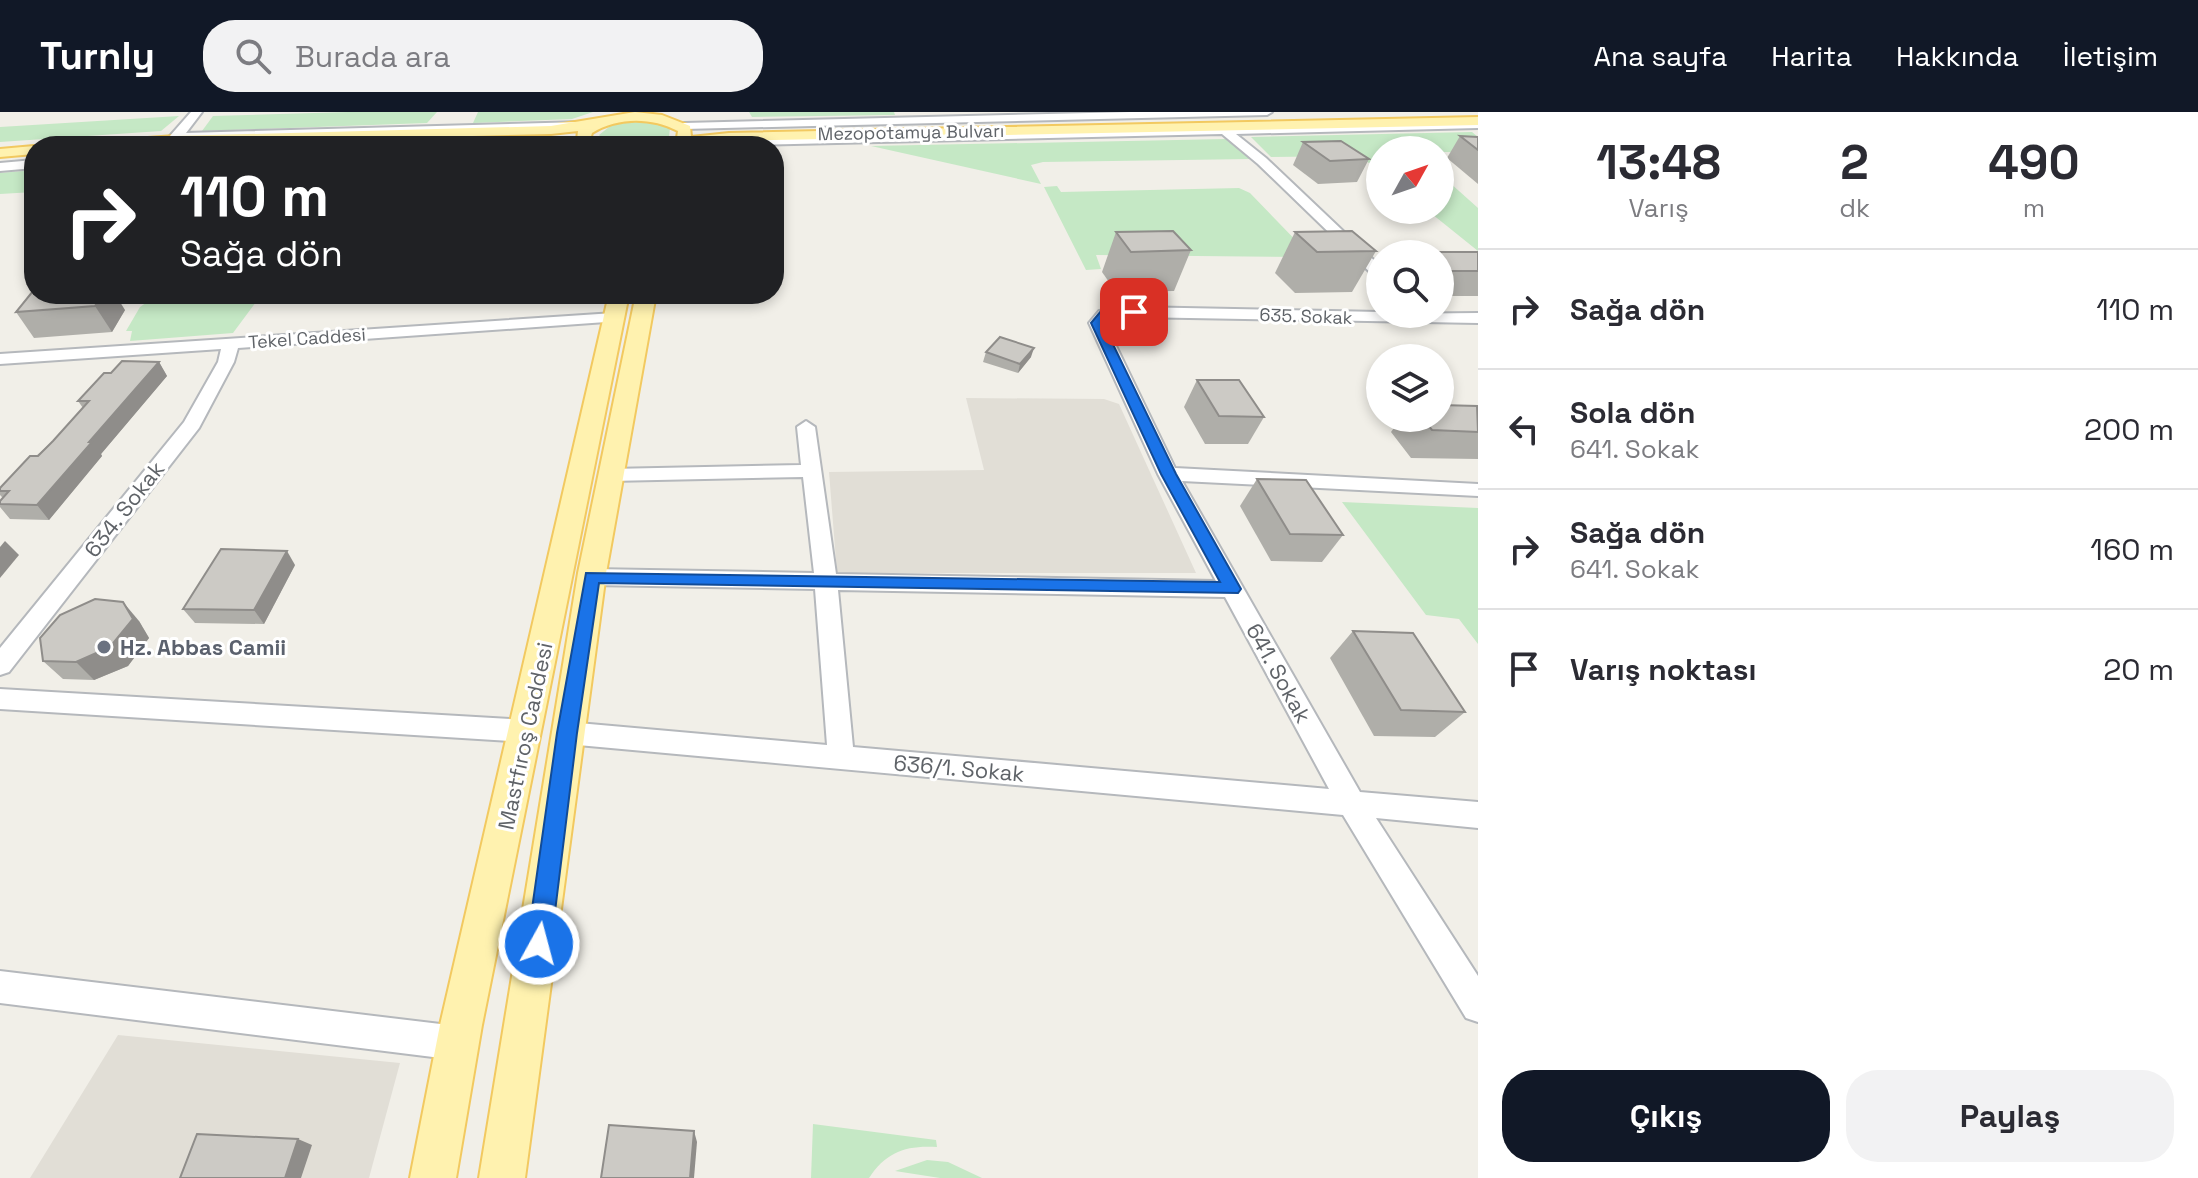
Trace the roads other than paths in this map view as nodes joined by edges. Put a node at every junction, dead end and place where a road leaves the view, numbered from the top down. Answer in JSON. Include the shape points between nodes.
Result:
{"nodes":[{"id":1,"x":197,"y":112,"type":"edge"},
{"id":2,"x":468,"y":112,"type":"edge"},
{"id":3,"x":618,"y":112,"type":"edge"},
{"id":4,"x":650,"y":112,"type":"edge"},
{"id":5,"x":740,"y":112,"type":"edge"},
{"id":6,"x":1267,"y":112,"type":"edge"},
{"id":7,"x":1449,"y":112,"type":"edge"},
{"id":8,"x":1282,"y":114,"type":"edge"},
{"id":9,"x":987,"y":117,"type":"edge"},
{"id":10,"x":599,"y":123,"type":"junction"},
{"id":11,"x":677,"y":123,"type":"junction"},
{"id":12,"x":1477,"y":123,"type":"edge"},
{"id":13,"x":748,"y":125,"type":"junction"},
{"id":14,"x":438,"y":127,"type":"junction"},
{"id":15,"x":460,"y":128,"type":"junction"},
{"id":16,"x":1221,"y":128,"type":"junction"},
{"id":17,"x":178,"y":136,"type":"edge"},
{"id":18,"x":224,"y":136,"type":"edge"},
{"id":19,"x":584,"y":136,"type":"edge"},
{"id":20,"x":685,"y":136,"type":"edge"},
{"id":21,"x":784,"y":136,"type":"edge"},
{"id":22,"x":24,"y":150,"type":"edge"},
{"id":23,"x":0,"y":151,"type":"edge"},
{"id":24,"x":24,"y":163,"type":"edge"},
{"id":25,"x":0,"y":164,"type":"edge"},
{"id":26,"x":1366,"y":261,"type":"edge"},
{"id":27,"x":644,"y":304,"type":"edge"},
{"id":28,"x":617,"y":306,"type":"edge"},
{"id":29,"x":1134,"y":312,"type":"joint"},
{"id":30,"x":1366,"y":315,"type":"edge"},
{"id":31,"x":1454,"y":317,"type":"edge"},
{"id":32,"x":1478,"y":318,"type":"edge"},
{"id":33,"x":231,"y":343,"type":"junction"},
{"id":34,"x":0,"y":359,"type":"edge"},
{"id":35,"x":806,"y":427,"type":"dead end"},
{"id":36,"x":812,"y":471,"type":"junction"},
{"id":37,"x":1168,"y":474,"type":"junction"},
{"id":38,"x":610,"y":475,"type":"junction"},
{"id":39,"x":1478,"y":490,"type":"edge"},
{"id":40,"x":592,"y":577,"type":"junction"},
{"id":41,"x":826,"y":581,"type":"junction"},
{"id":42,"x":1232,"y":589,"type":"junction"},
{"id":43,"x":0,"y":665,"type":"edge"},
{"id":44,"x":0,"y":699,"type":"edge"},
{"id":45,"x":527,"y":731,"type":"junction"},
{"id":46,"x":567,"y":733,"type":"junction"},
{"id":47,"x":841,"y":758,"type":"junction"},
{"id":48,"x":1351,"y":803,"type":"junction"},
{"id":49,"x":1478,"y":815,"type":"edge"},
{"id":50,"x":0,"y":987,"type":"edge"},
{"id":51,"x":1478,"y":1006,"type":"edge"},
{"id":52,"x":457,"y":1043,"type":"junction"},
{"id":53,"x":433,"y":1178,"type":"edge"},
{"id":54,"x":502,"y":1178,"type":"edge"}],
"edges":[{"from":1,"to":17,"type":"street"},
{"from":2,"to":15,"type":"street"},
{"from":3,"to":10,"type":"main road"},
{"from":4,"to":11,"type":"main road"},
{"from":5,"to":13,"type":"street"},
{"from":6,"to":9,"type":"street"},
{"from":7,"to":8,"type":"main road","name":"Mezopotamya Bulvarı"},
{"from":8,"to":9,"type":"main road","name":"Mezopotamya Bulvarı"},
{"from":9,"to":13,"type":"main road","name":"Mezopotamya Bulvarı"},
{"from":10,"to":11,"type":"main road","name":"Mezopotamya Bulvarı","via":[[636,116]]},
{"from":10,"to":14,"type":"main road","via":[[551,130]]},
{"from":10,"to":15,"type":"street"},
{"from":10,"to":19,"type":"main road"},
{"from":11,"to":13,"type":"main road","name":"Mezopotamya Bulvarı"},
{"from":11,"to":20,"type":"main road"},
{"from":12,"to":16,"type":"main road","name":"Mezopotamya Bulvarı"},
{"from":14,"to":15,"type":"street"},
{"from":14,"to":18,"type":"main road"},
{"from":16,"to":21,"type":"main road","name":"Mezopotamya Bulvarı"},
{"from":16,"to":26,"type":"street"},
{"from":22,"to":23,"type":"main road"},
{"from":24,"to":25,"type":"main road"},
{"from":27,"to":38,"type":"main road","name":"Mastfıroş Caddesi"},
{"from":28,"to":33,"type":"street","name":"Tekel Caddesi"},
{"from":28,"to":45,"type":"main road","name":"Mastfıroş Caddesi"},
{"from":29,"to":30,"type":"street","name":"635. Sokak"},
{"from":29,"to":37,"type":"street","name":"641. Sokak","via":[[1105,314],[1097,323]]},
{"from":31,"to":32,"type":"street","name":"635. Sokak"},
{"from":33,"to":34,"type":"street","name":"Tekel Caddesi"},
{"from":33,"to":43,"type":"street","name":"634. Sokak","via":[[192,424]]},
{"from":35,"to":36,"type":"street"},
{"from":36,"to":38,"type":"street"},
{"from":36,"to":41,"type":"street"},
{"from":37,"to":39,"type":"street"},
{"from":37,"to":42,"type":"street","name":"641. Sokak"},
{"from":38,"to":40,"type":"main road","name":"Mastfıroş Caddesi"},
{"from":40,"to":41,"type":"street"},
{"from":40,"to":46,"type":"main road","name":"Mastfıroş Caddesi"},
{"from":41,"to":42,"type":"street"},
{"from":41,"to":47,"type":"street"},
{"from":42,"to":48,"type":"street","name":"641. Sokak"},
{"from":44,"to":45,"type":"street"},
{"from":45,"to":52,"type":"main road","name":"Mastfıroş Caddesi"},
{"from":46,"to":47,"type":"street","name":"636/1. Sokak"},
{"from":46,"to":54,"type":"main road","name":"Mastfıroş Caddesi"},
{"from":47,"to":48,"type":"street","name":"636/1. Sokak"},
{"from":48,"to":49,"type":"street","name":"636/1. Sokak"},
{"from":48,"to":51,"type":"street","name":"641. Sokak"},
{"from":50,"to":52,"type":"street"},
{"from":52,"to":53,"type":"main road","name":"Mastfıroş Caddesi"}]}
